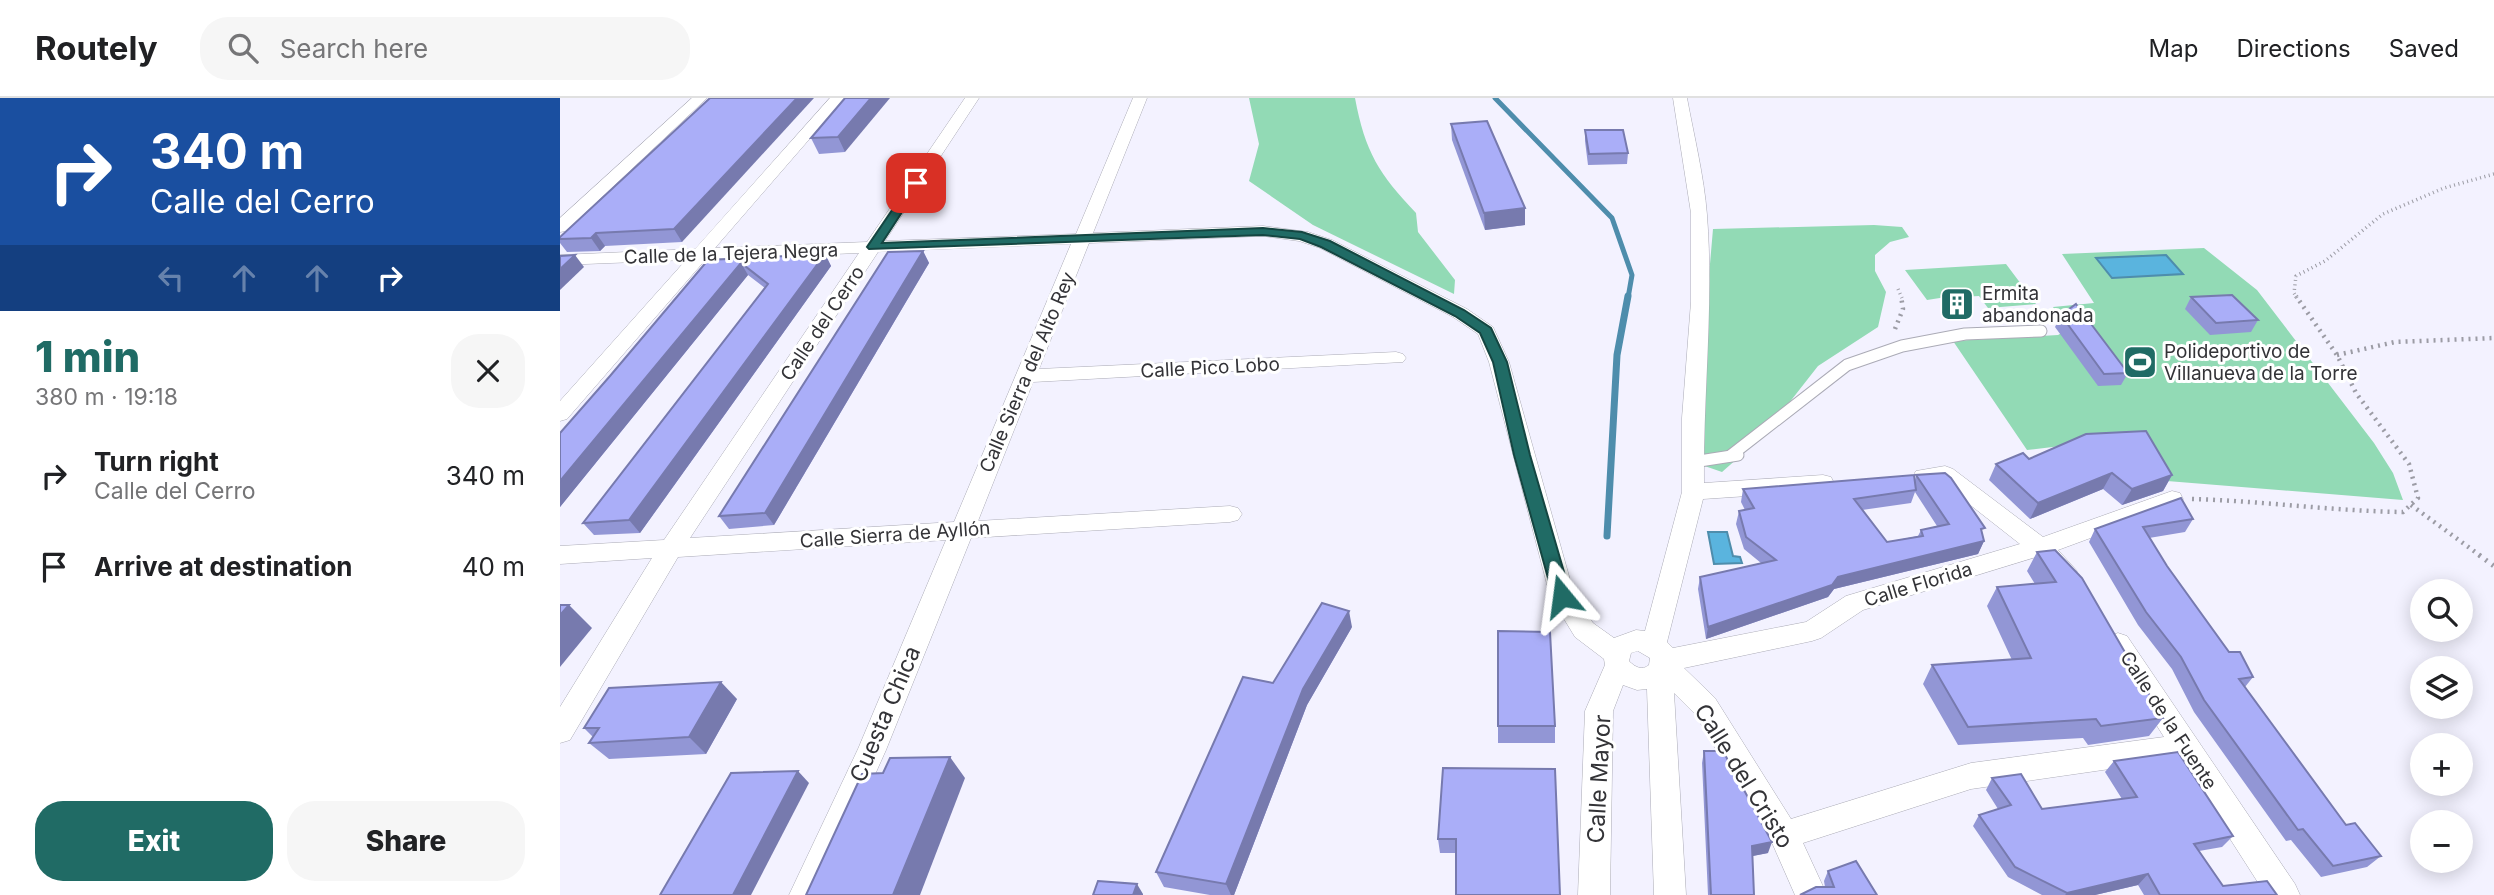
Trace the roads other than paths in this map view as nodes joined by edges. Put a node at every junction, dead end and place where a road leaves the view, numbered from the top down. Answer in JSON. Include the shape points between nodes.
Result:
{"nodes":[{"id":1,"x":700,"y":98,"type":"edge"},
{"id":2,"x":838,"y":98,"type":"edge"},
{"id":3,"x":972,"y":98,"type":"edge"},
{"id":4,"x":1140,"y":98,"type":"edge"},
{"id":5,"x":1680,"y":98,"type":"edge"},
{"id":6,"x":560,"y":227,"type":"edge"},
{"id":7,"x":1082,"y":239,"type":"junction"},
{"id":8,"x":873,"y":247,"type":"junction"},
{"id":9,"x":701,"y":254,"type":"junction"},
{"id":10,"x":560,"y":260,"type":"edge"},
{"id":11,"x":2041,"y":331,"type":"dead end"},
{"id":12,"x":1396,"y":358,"type":"dead end"},
{"id":13,"x":1025,"y":376,"type":"junction"},
{"id":14,"x":560,"y":414,"type":"edge"},
{"id":15,"x":1745,"y":454,"type":"dead end"},
{"id":16,"x":1730,"y":456,"type":"junction"},
{"id":17,"x":1693,"y":461,"type":"junction"},
{"id":18,"x":1905,"y":477,"type":"edge"},
{"id":19,"x":1853,"y":481,"type":"edge"},
{"id":20,"x":1693,"y":492,"type":"junction"},
{"id":21,"x":2172,"y":499,"type":"edge"},
{"id":22,"x":1230,"y":514,"type":"dead end"},
{"id":23,"x":961,"y":530,"type":"junction"},
{"id":24,"x":2040,"y":547,"type":"junction"},
{"id":25,"x":671,"y":548,"type":"junction"},
{"id":26,"x":560,"y":555,"type":"edge"},
{"id":27,"x":2079,"y":584,"type":"edge"},
{"id":28,"x":2102,"y":618,"type":"edge"},
{"id":29,"x":1617,"y":659,"type":"junction"},
{"id":30,"x":1660,"y":661,"type":"junction"},
{"id":31,"x":560,"y":731,"type":"edge"},
{"id":32,"x":2186,"y":746,"type":"junction"},
{"id":33,"x":1784,"y":835,"type":"junction"},
{"id":34,"x":805,"y":895,"type":"edge"},
{"id":35,"x":1594,"y":895,"type":"edge"},
{"id":36,"x":1670,"y":895,"type":"edge"},
{"id":37,"x":1811,"y":895,"type":"edge"},
{"id":38,"x":2284,"y":895,"type":"edge"}],
"edges":[{"from":1,"to":6,"type":"street"},
{"from":2,"to":9,"type":"street"},
{"from":3,"to":8,"type":"street","name":"Calle del Cerro"},
{"from":4,"to":7,"type":"street","name":"Calle Sierra del Alto Rey"},
{"from":5,"to":17,"type":"street","via":[[1699,213]]},
{"from":7,"to":8,"type":"street","name":"Calle de la Tejera Negra"},
{"from":7,"to":13,"type":"street","name":"Calle Sierra del Alto Rey"},
{"from":7,"to":29,"type":"street","name":"Calle de la Tejera Negra","via":[[1263,232],[1302,236],[1419,291],[1486,331],[1500,362],[1562,596],[1584,630]]},
{"from":8,"to":9,"type":"street","name":"Calle de la Tejera Negra"},
{"from":8,"to":25,"type":"street","name":"Calle del Cerro"},
{"from":9,"to":10,"type":"street","name":"Calle de la Tejera Negra"},
{"from":9,"to":14,"type":"street"},
{"from":11,"to":16,"type":"lane","via":[[1965,334],[1902,346],[1847,365]]},
{"from":12,"to":13,"type":"street","name":"Calle Pico Lobo"},
{"from":13,"to":23,"type":"street","name":"Calle Sierra del Alto Rey"},
{"from":15,"to":16,"type":"lane"},
{"from":16,"to":17,"type":"lane"},
{"from":17,"to":20,"type":"street"},
{"from":18,"to":24,"type":"street","via":[[1945,474]]},
{"from":19,"to":20,"type":"street"},
{"from":20,"to":30,"type":"street"},
{"from":21,"to":24,"type":"street","name":"Calle Florida"},
{"from":22,"to":23,"type":"street","name":"Calle Sierra de Ayllón"},
{"from":23,"to":25,"type":"street","name":"Calle Sierra de Ayllón"},
{"from":23,"to":34,"type":"street","name":"Cuesta Chica","via":[[872,750]]},
{"from":24,"to":27,"type":"street"},
{"from":24,"to":30,"type":"street","name":"Calle Florida","via":[[1855,603],[1812,631]]},
{"from":25,"to":26,"type":"street","name":"Calle Sierra de Ayllón"},
{"from":25,"to":31,"type":"street","name":"Calle del Cerro"},
{"from":28,"to":32,"type":"street","name":"Calle de la Fuente"},
{"from":29,"to":30,"type":"street","via":[[1620,647],[1640,640]]},
{"from":29,"to":30,"type":"street","via":[[1626,675],[1639,679],[1649,679]]},
{"from":29,"to":35,"type":"street","name":"Calle Mayor","via":[[1600,711]]},
{"from":30,"to":33,"type":"street","name":"Calle del Cristo","via":[[1705,706]]},
{"from":30,"to":36,"type":"street"},
{"from":32,"to":33,"type":"street","via":[[1971,776]]},
{"from":32,"to":38,"type":"street","name":"Calle de la Fuente"},
{"from":33,"to":37,"type":"street","name":"Calle del Cristo"}]}
